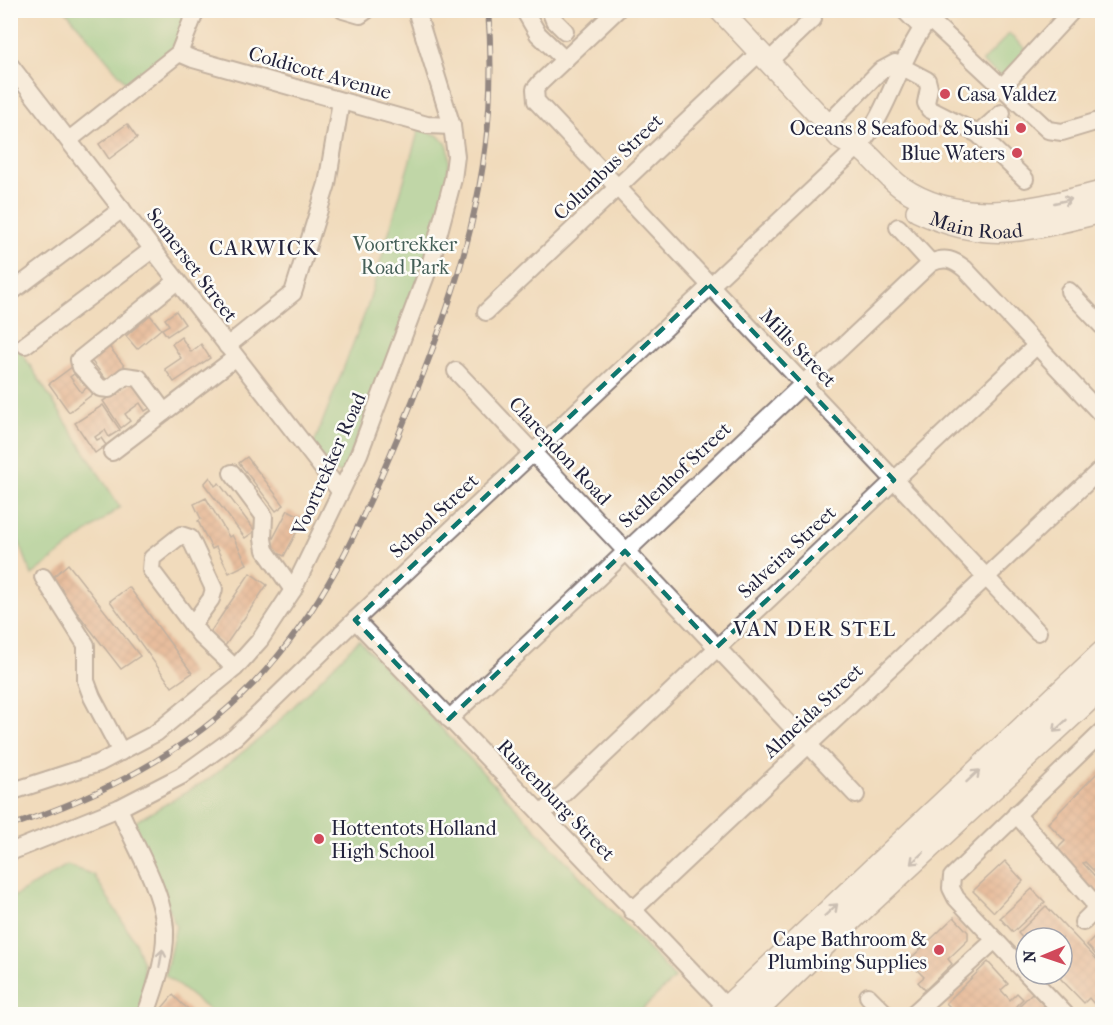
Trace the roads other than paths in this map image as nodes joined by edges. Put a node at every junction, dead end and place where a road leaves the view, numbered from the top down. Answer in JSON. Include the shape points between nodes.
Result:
{"nodes":[{"id":1,"x":196,"y":10,"type":"edge"},
{"id":2,"x":343,"y":10,"type":"edge"},
{"id":3,"x":368,"y":10,"type":"edge"},
{"id":4,"x":416,"y":10,"type":"edge"},
{"id":5,"x":524,"y":10,"type":"edge"},
{"id":6,"x":550,"y":10,"type":"edge"},
{"id":7,"x":617,"y":10,"type":"edge"},
{"id":8,"x":720,"y":10,"type":"edge"},
{"id":9,"x":904,"y":10,"type":"edge"},
{"id":10,"x":1071,"y":12,"type":"dead end"},
{"id":11,"x":813,"y":19,"type":"dead end"},
{"id":12,"x":929,"y":19,"type":"edge"},
{"id":13,"x":566,"y":31,"type":"dead end"},
{"id":14,"x":179,"y":53,"type":"junction"},
{"id":15,"x":764,"y":58,"type":"junction"},
{"id":16,"x":565,"y":60,"type":"junction"},
{"id":17,"x":11,"y":66,"type":"edge"},
{"id":18,"x":903,"y":66,"type":"junction"},
{"id":19,"x":1002,"y":87,"type":"junction"},
{"id":20,"x":341,"y":101,"type":"junction"},
{"id":21,"x":1002,"y":113,"type":"dead end"},
{"id":22,"x":1102,"y":120,"type":"edge"},
{"id":23,"x":827,"y":125,"type":"junction"},
{"id":24,"x":452,"y":126,"type":"junction"},
{"id":25,"x":978,"y":135,"type":"junction"},
{"id":26,"x":69,"y":140,"type":"junction"},
{"id":27,"x":850,"y":148,"type":"junction"},
{"id":28,"x":1025,"y":178,"type":"dead end"},
{"id":29,"x":616,"y":187,"type":"junction"},
{"id":30,"x":1102,"y":192,"type":"edge"},
{"id":31,"x":122,"y":209,"type":"junction"},
{"id":32,"x":1102,"y":212,"type":"edge"},
{"id":33,"x":898,"y":227,"type":"dead end"},
{"id":34,"x":153,"y":249,"type":"junction"},
{"id":35,"x":931,"y":263,"type":"junction"},
{"id":36,"x":177,"y":281,"type":"junction"},
{"id":37,"x":709,"y":285,"type":"junction"},
{"id":38,"x":1069,"y":291,"type":"dead end"},
{"id":39,"x":10,"y":293,"type":"edge"},
{"id":40,"x":486,"y":312,"type":"dead end"},
{"id":41,"x":1102,"y":326,"type":"edge"},
{"id":42,"x":25,"y":345,"type":"dead end"},
{"id":43,"x":1036,"y":345,"type":"junction"},
{"id":44,"x":231,"y":352,"type":"junction"},
{"id":45,"x":456,"y":371,"type":"dead end"},
{"id":46,"x":803,"y":384,"type":"junction"},
{"id":47,"x":164,"y":412,"type":"junction"},
{"id":48,"x":1102,"y":415,"type":"edge"},
{"id":49,"x":112,"y":452,"type":"dead end"},
{"id":50,"x":532,"y":453,"type":"junction"},
{"id":51,"x":1102,"y":468,"type":"edge"},
{"id":52,"x":232,"y":473,"type":"dead end"},
{"id":53,"x":894,"y":480,"type":"junction"},
{"id":54,"x":340,"y":491,"type":"junction"},
{"id":55,"x":625,"y":551,"type":"junction"},
{"id":56,"x":44,"y":577,"type":"dead end"},
{"id":57,"x":986,"y":577,"type":"junction"},
{"id":58,"x":293,"y":590,"type":"junction"},
{"id":59,"x":355,"y":620,"type":"junction"},
{"id":60,"x":192,"y":625,"type":"junction"},
{"id":61,"x":1038,"y":632,"type":"dead end"},
{"id":62,"x":716,"y":648,"type":"junction"},
{"id":63,"x":1102,"y":654,"type":"edge"},
{"id":64,"x":235,"y":668,"type":"junction"},
{"id":65,"x":1102,"y":686,"type":"edge"},
{"id":66,"x":449,"y":719,"type":"junction"},
{"id":67,"x":1102,"y":732,"type":"edge"},
{"id":68,"x":808,"y":744,"type":"junction"},
{"id":69,"x":121,"y":752,"type":"junction"},
{"id":70,"x":10,"y":792,"type":"edge"},
{"id":71,"x":856,"y":795,"type":"dead end"},
{"id":72,"x":119,"y":808,"type":"junction"},
{"id":73,"x":1016,"y":814,"type":"junction"},
{"id":74,"x":541,"y":815,"type":"junction"},
{"id":75,"x":10,"y":852,"type":"edge"},
{"id":76,"x":632,"y":911,"type":"junction"},
{"id":77,"x":1083,"y":922,"type":"dead end"},
{"id":78,"x":994,"y":940,"type":"junction"},
{"id":79,"x":1014,"y":961,"type":"edge"},
{"id":80,"x":1038,"y":986,"type":"edge"},
{"id":81,"x":868,"y":996,"type":"dead end"},
{"id":82,"x":727,"y":1012,"type":"edge"},
{"id":83,"x":146,"y":1014,"type":"edge"},
{"id":84,"x":752,"y":1014,"type":"edge"},
{"id":85,"x":886,"y":1014,"type":"edge"},
{"id":86,"x":913,"y":1014,"type":"edge"},
{"id":87,"x":1065,"y":1014,"type":"edge"}],
"edges":[{"from":1,"to":14,"type":"street"},
{"from":2,"to":3,"type":"street","via":[[360,15]]},
{"from":4,"to":24,"type":"street","name":"Voortrekker Road"},
{"from":5,"to":16,"type":"street","via":[[538,34]]},
{"from":6,"to":13,"type":"street"},
{"from":7,"to":16,"type":"street"},
{"from":8,"to":15,"type":"main road","name":"Main Road"},
{"from":9,"to":12,"type":"street"},
{"from":10,"to":19,"type":"street"},
{"from":11,"to":15,"type":"street","name":"Columbus Street"},
{"from":12,"to":18,"type":"street","name":"School Street"},
{"from":12,"to":19,"type":"street"},
{"from":14,"to":20,"type":"street","name":"Coldicott Avenue"},
{"from":14,"to":26,"type":"street"},
{"from":15,"to":23,"type":"main road","name":"Main Road"},
{"from":15,"to":29,"type":"street","name":"Columbus Street"},
{"from":16,"to":29,"type":"street","name":"Mills Street","via":[[535,89],[536,101]]},
{"from":17,"to":26,"type":"street","name":"Somerset Street"},
{"from":18,"to":23,"type":"street","via":[[889,64],[880,70]]},
{"from":18,"to":25,"type":"street","via":[[927,80],[926,103],[930,109]]},
{"from":18,"to":27,"type":"street","name":"School Street","via":[[871,131]]},
{"from":19,"to":22,"type":"street","via":[[1052,132]]},
{"from":20,"to":24,"type":"street","name":"Coldicott Avenue","via":[[427,125]]},
{"from":20,"to":44,"type":"street","via":[[327,184],[293,293]]},
{"from":21,"to":25,"type":"street"},
{"from":23,"to":27,"type":"main road","name":"Main Road"},
{"from":24,"to":54,"type":"street","name":"Voortrekker Road","via":[[456,156],[453,179],[431,262],[359,454]]},
{"from":25,"to":28,"type":"street"},
{"from":26,"to":31,"type":"street","name":"Somerset Street"},
{"from":27,"to":30,"type":"main road","name":"Main Road","one_way":true,"via":[[900,186],[932,203],[967,212],[1005,213]]},
{"from":27,"to":32,"type":"main road","name":"Main Road","via":[[885,191],[933,219],[969,231],[1025,230]]},
{"from":27,"to":37,"type":"street","name":"School Street"},
{"from":29,"to":37,"type":"street","name":"Mills Street"},
{"from":29,"to":40,"type":"street","name":"Columbus Street"},
{"from":31,"to":34,"type":"street","name":"Somerset Street"},
{"from":31,"to":39,"type":"street"},
{"from":33,"to":35,"type":"street"},
{"from":34,"to":36,"type":"street","name":"Somerset Street"},
{"from":34,"to":42,"type":"street"},
{"from":35,"to":43,"type":"street","via":[[947,259],[957,262]]},
{"from":35,"to":46,"type":"street","name":"Stellenhof Street"},
{"from":36,"to":44,"type":"street","name":"Somerset Street"},
{"from":36,"to":47,"type":"street","via":[[79,360],[100,388],[109,389],[125,376],[139,378]]},
{"from":37,"to":46,"type":"street","name":"Mills Street"},
{"from":37,"to":50,"type":"street","name":"School Street"},
{"from":38,"to":41,"type":"street"},
{"from":43,"to":48,"type":"street"},
{"from":43,"to":53,"type":"street","name":"Salveira Street"},
{"from":44,"to":47,"type":"street"},
{"from":44,"to":54,"type":"street","name":"Somerset Street"},
{"from":45,"to":50,"type":"street","name":"Clarendon Road"},
{"from":46,"to":53,"type":"street","name":"Mills Street"},
{"from":46,"to":55,"type":"street","name":"Stellenhof Street"},
{"from":47,"to":49,"type":"street"},
{"from":50,"to":55,"type":"street","name":"Clarendon Road"},
{"from":50,"to":59,"type":"street","name":"School Street"},
{"from":51,"to":57,"type":"street","name":"Almeida Street"},
{"from":52,"to":58,"type":"street","via":[[264,516],[263,544]]},
{"from":53,"to":57,"type":"street","name":"Mills Street"},
{"from":53,"to":62,"type":"street","name":"Salveira Street"},
{"from":54,"to":58,"type":"street","name":"Voortrekker Road"},
{"from":55,"to":62,"type":"street","name":"Clarendon Road"},
{"from":55,"to":66,"type":"street","name":"Stellenhof Street"},
{"from":56,"to":69,"type":"street","via":[[86,645],[86,681]]},
{"from":57,"to":61,"type":"street","name":"Mills Street"},
{"from":57,"to":68,"type":"street","name":"Almeida Street"},
{"from":58,"to":64,"type":"street","name":"Voortrekker Road","via":[[260,640]]},
{"from":59,"to":66,"type":"street","name":"Rustenburg Street"},
{"from":59,"to":72,"type":"street","name":"School Street","via":[[219,750],[181,776]]},
{"from":60,"to":60,"type":"street","via":[[150,566],[152,558],[181,535],[190,538],[214,589]]},
{"from":60,"to":64,"type":"street"},
{"from":62,"to":68,"type":"street","name":"Clarendon Road"},
{"from":62,"to":74,"type":"street","name":"Salveira Street"},
{"from":82,"to":63,"type":"highway","one_way":true},
{"from":64,"to":69,"type":"street","name":"Voortrekker Road","via":[[156,733]]},
{"from":65,"to":84,"type":"highway","one_way":true},
{"from":66,"to":74,"type":"street","name":"Rustenburg Street"},
{"from":67,"to":73,"type":"street"},
{"from":68,"to":71,"type":"street","name":"Clarendon Road"},
{"from":68,"to":76,"type":"street","name":"Almeida Street"},
{"from":69,"to":70,"type":"street","name":"Voortrekker Road"},
{"from":72,"to":75,"type":"street","name":"School Street"},
{"from":83,"to":72,"type":"street","one_way":true,"via":[[159,967],[165,922]]},
{"from":73,"to":77,"type":"street","via":[[1093,902],[1094,911]]},
{"from":73,"to":78,"type":"street","via":[[955,872],[951,888]]},
{"from":74,"to":76,"type":"street","name":"Rustenburg Street"},
{"from":76,"to":82,"type":"street","name":"Rustenburg Street"},
{"from":78,"to":79,"type":"street"},
{"from":78,"to":86,"type":"street"},
{"from":80,"to":87,"type":"street"},
{"from":81,"to":85,"type":"street"}]}
